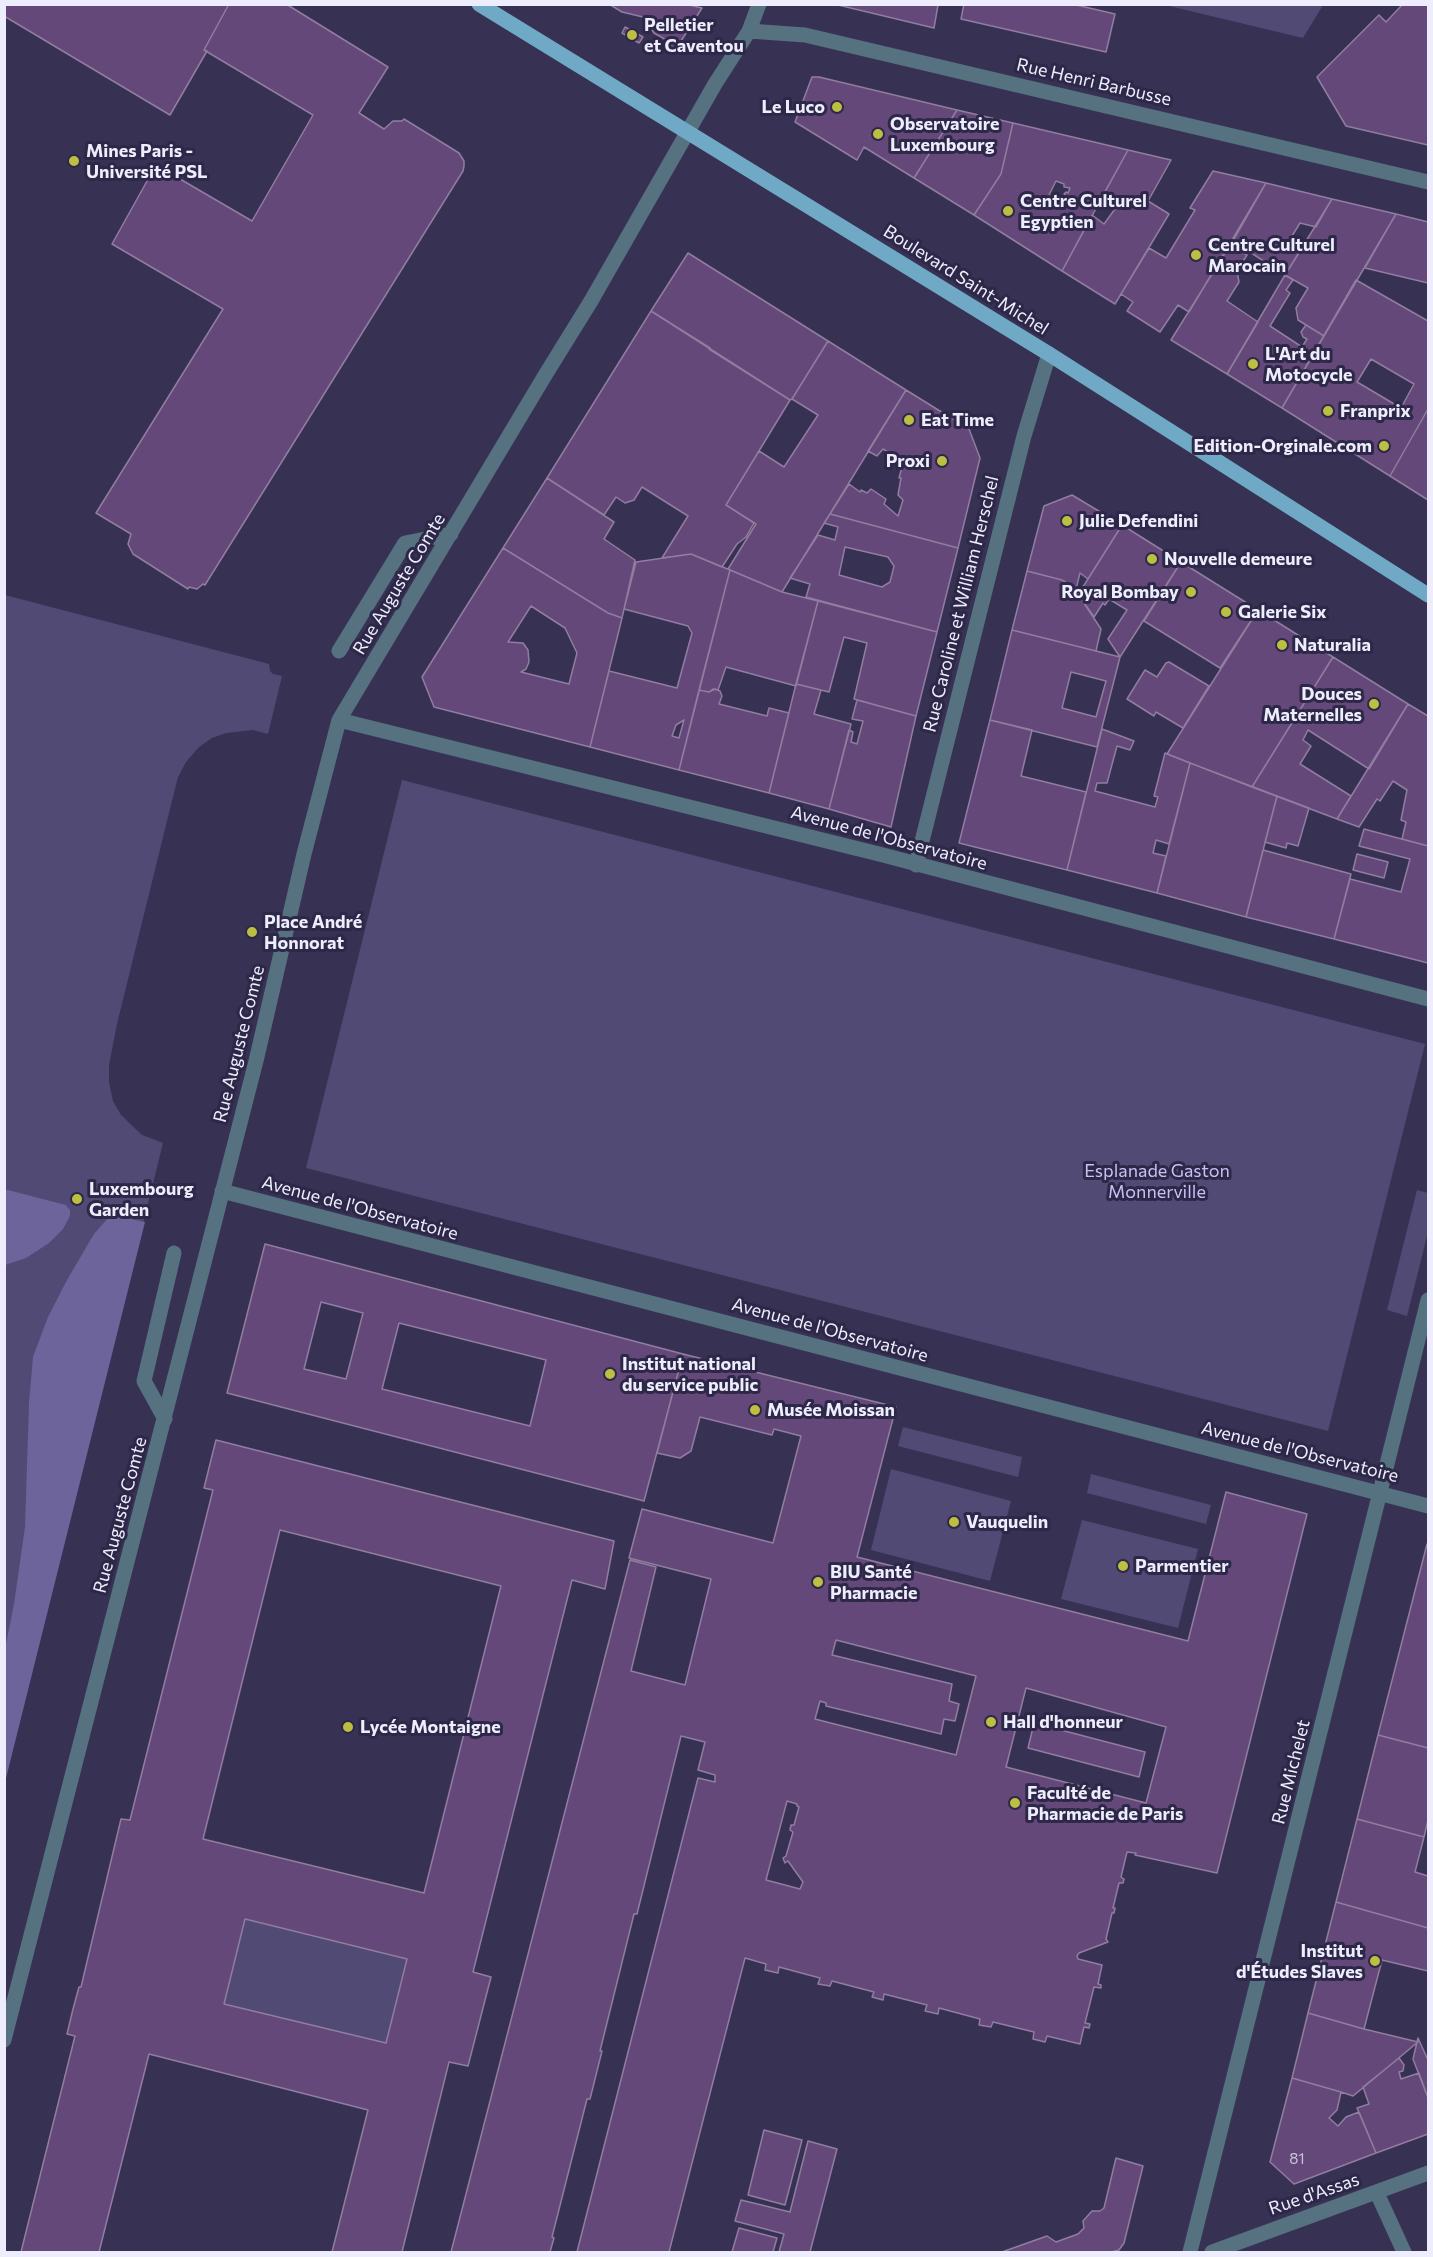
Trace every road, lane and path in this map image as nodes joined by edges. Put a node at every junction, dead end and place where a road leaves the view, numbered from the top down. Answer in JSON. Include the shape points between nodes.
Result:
{"nodes":[{"id":1,"x":479,"y":4,"type":"edge"},
{"id":2,"x":759,"y":4,"type":"edge"},
{"id":3,"x":749,"y":31,"type":"junction"},
{"id":4,"x":687,"y":132,"type":"junction"},
{"id":5,"x":1428,"y":182,"type":"edge"},
{"id":6,"x":1049,"y":354,"type":"junction"},
{"id":7,"x":451,"y":534,"type":"junction"},
{"id":8,"x":1428,"y":595,"type":"edge"},
{"id":9,"x":339,"y":651,"type":"dead end"},
{"id":10,"x":339,"y":720,"type":"junction"},
{"id":11,"x":916,"y":865,"type":"junction"},
{"id":12,"x":1428,"y":999,"type":"edge"},
{"id":13,"x":222,"y":1191,"type":"junction"},
{"id":14,"x":174,"y":1253,"type":"dead end"},
{"id":15,"x":1428,"y":1300,"type":"edge"},
{"id":16,"x":165,"y":1419,"type":"junction"},
{"id":17,"x":1381,"y":1493,"type":"junction"},
{"id":18,"x":1428,"y":1506,"type":"edge"},
{"id":19,"x":4,"y":2040,"type":"edge"},
{"id":20,"x":1428,"y":2173,"type":"edge"},
{"id":21,"x":1377,"y":2193,"type":"junction"},
{"id":22,"x":1190,"y":2253,"type":"edge"},
{"id":23,"x":1212,"y":2253,"type":"edge"},
{"id":24,"x":1404,"y":2253,"type":"edge"}],
"edges":[{"from":1,"to":4,"type":"main road","name":"Boulevard Saint-Michel"},
{"from":2,"to":3,"type":"street","name":"Rue Auguste Comte"},
{"from":3,"to":4,"type":"street","name":"Rue Auguste Comte"},
{"from":3,"to":5,"type":"street","name":"Rue Henri Barbusse","via":[[805,35]]},
{"from":4,"to":6,"type":"main road","name":"Boulevard Saint-Michel"},
{"from":4,"to":7,"type":"street","name":"Rue Auguste Comte"},
{"from":6,"to":8,"type":"main road","name":"Boulevard Saint-Michel"},
{"from":6,"to":11,"type":"street","name":"Rue Caroline et William Herschel","via":[[1024,435]]},
{"from":7,"to":9,"type":"street","via":[[405,543]]},
{"from":7,"to":10,"type":"street","name":"Rue Auguste Comte"},
{"from":10,"to":11,"type":"street","name":"Avenue de l'Observatoire"},
{"from":10,"to":13,"type":"street","name":"Rue Auguste Comte"},
{"from":11,"to":12,"type":"street","name":"Avenue de l'Observatoire"},
{"from":13,"to":16,"type":"street","name":"Rue Auguste Comte"},
{"from":13,"to":17,"type":"street","name":"Avenue de l'Observatoire"},
{"from":14,"to":16,"type":"street","via":[[144,1381]]},
{"from":15,"to":17,"type":"street","name":"Rue Michelet"},
{"from":16,"to":19,"type":"street","name":"Rue Auguste Comte"},
{"from":17,"to":18,"type":"street","name":"Avenue de l'Observatoire"},
{"from":17,"to":22,"type":"street","name":"Rue Michelet"},
{"from":20,"to":21,"type":"street","name":"Rue d'Assas"},
{"from":21,"to":23,"type":"street","name":"Rue d'Assas"},
{"from":21,"to":24,"type":"street"}]}
